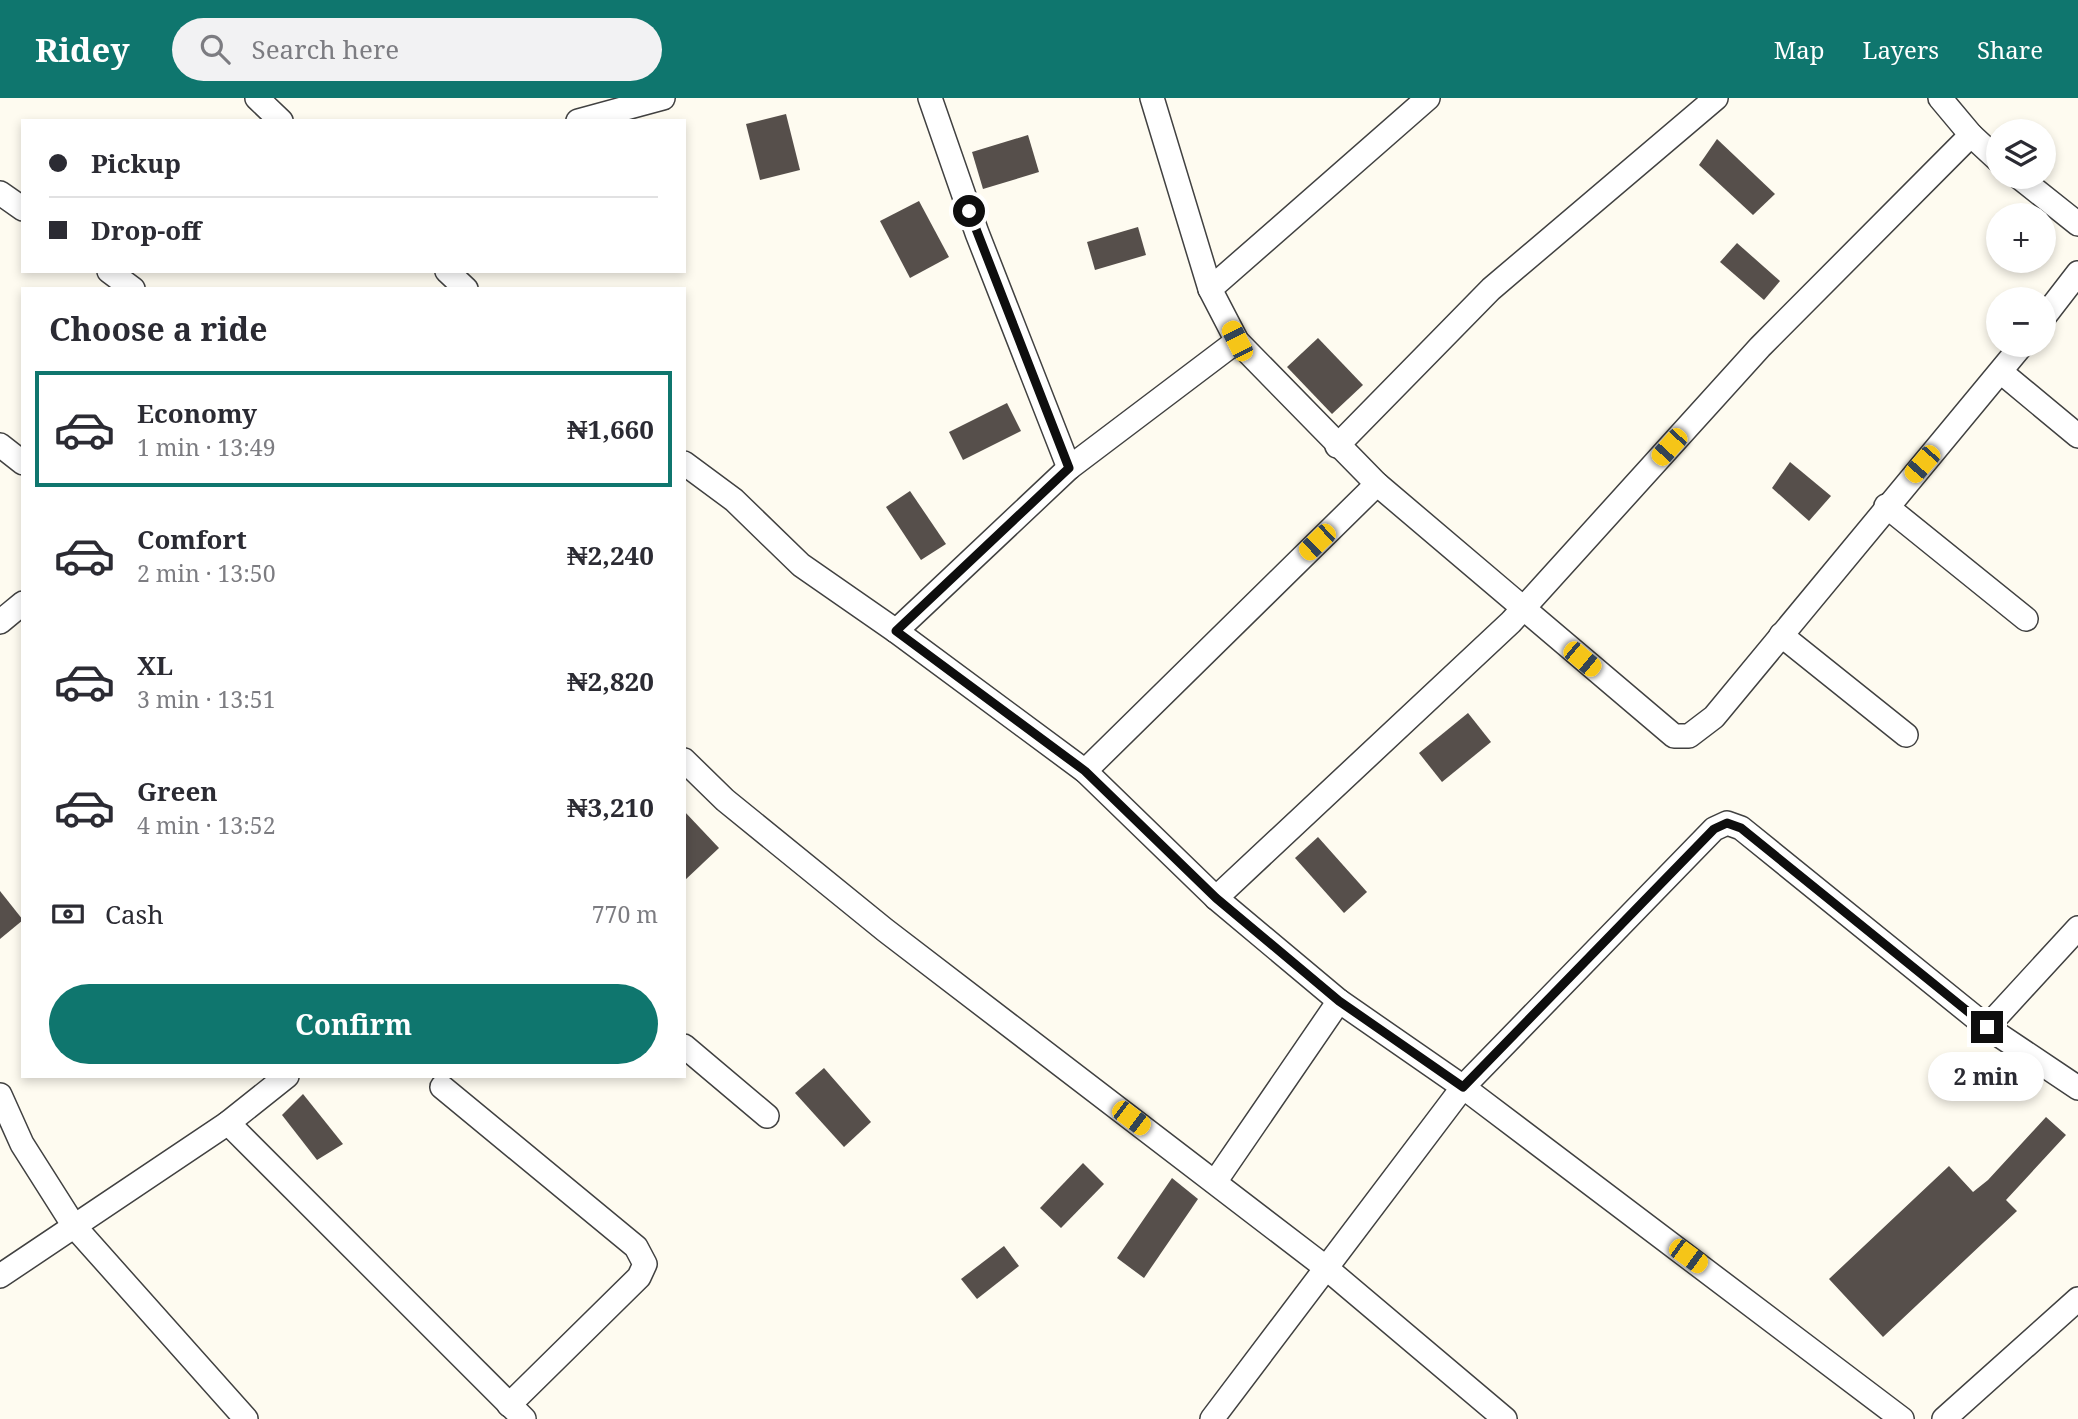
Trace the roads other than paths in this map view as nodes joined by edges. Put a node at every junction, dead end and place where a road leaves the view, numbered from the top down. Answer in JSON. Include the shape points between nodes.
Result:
{"nodes":[{"id":1,"x":257,"y":98,"type":"edge"},
{"id":2,"x":663,"y":98,"type":"edge"},
{"id":3,"x":930,"y":98,"type":"edge"},
{"id":4,"x":1152,"y":98,"type":"edge"},
{"id":5,"x":1428,"y":98,"type":"edge"},
{"id":6,"x":1716,"y":98,"type":"edge"},
{"id":7,"x":1940,"y":98,"type":"edge"},
{"id":8,"x":279,"y":119,"type":"edge"},
{"id":9,"x":585,"y":119,"type":"edge"},
{"id":10,"x":1971,"y":135,"type":"junction"},
{"id":11,"x":1986,"y":149,"type":"edge"},
{"id":12,"x":2034,"y":189,"type":"edge"},
{"id":13,"x":0,"y":193,"type":"edge"},
{"id":14,"x":21,"y":208,"type":"edge"},
{"id":15,"x":2078,"y":224,"type":"edge"},
{"id":16,"x":112,"y":273,"type":"edge"},
{"id":17,"x":449,"y":273,"type":"edge"},
{"id":18,"x":2078,"y":273,"type":"edge"},
{"id":19,"x":130,"y":287,"type":"edge"},
{"id":20,"x":464,"y":287,"type":"edge"},
{"id":21,"x":1210,"y":289,"type":"junction"},
{"id":22,"x":2056,"y":301,"type":"edge"},
{"id":23,"x":1237,"y":341,"type":"junction"},
{"id":24,"x":2013,"y":357,"type":"edge"},
{"id":25,"x":2001,"y":372,"type":"junction"},
{"id":26,"x":2078,"y":436,"type":"edge"},
{"id":27,"x":0,"y":445,"type":"edge"},
{"id":28,"x":1338,"y":446,"type":"junction"},
{"id":29,"x":21,"y":461,"type":"edge"},
{"id":30,"x":686,"y":464,"type":"edge"},
{"id":31,"x":1069,"y":468,"type":"junction"},
{"id":32,"x":1377,"y":484,"type":"junction"},
{"id":33,"x":1886,"y":506,"type":"junction"},
{"id":34,"x":21,"y":605,"type":"edge"},
{"id":35,"x":1522,"y":609,"type":"junction"},
{"id":36,"x":2026,"y":619,"type":"dead end"},
{"id":37,"x":0,"y":622,"type":"edge"},
{"id":38,"x":896,"y":631,"type":"junction"},
{"id":39,"x":1781,"y":635,"type":"junction"},
{"id":40,"x":1906,"y":735,"type":"dead end"},
{"id":41,"x":686,"y":762,"type":"edge"},
{"id":42,"x":1085,"y":771,"type":"junction"},
{"id":43,"x":1216,"y":898,"type":"junction"},
{"id":44,"x":2078,"y":928,"type":"edge"},
{"id":45,"x":1339,"y":1001,"type":"junction"},
{"id":46,"x":1987,"y":1027,"type":"junction"},
{"id":47,"x":686,"y":1048,"type":"edge"},
{"id":48,"x":284,"y":1078,"type":"edge"},
{"id":49,"x":442,"y":1087,"type":"dead end"},
{"id":50,"x":1463,"y":1087,"type":"junction"},
{"id":51,"x":2078,"y":1088,"type":"edge"},
{"id":52,"x":0,"y":1094,"type":"edge"},
{"id":53,"x":767,"y":1116,"type":"dead end"},
{"id":54,"x":228,"y":1123,"type":"junction"},
{"id":55,"x":1215,"y":1182,"type":"junction"},
{"id":56,"x":74,"y":1226,"type":"junction"},
{"id":57,"x":1325,"y":1267,"type":"junction"},
{"id":58,"x":0,"y":1276,"type":"edge"},
{"id":59,"x":2078,"y":1299,"type":"edge"},
{"id":60,"x":516,"y":1412,"type":"edge"},
{"id":61,"x":246,"y":1419,"type":"edge"},
{"id":62,"x":1212,"y":1419,"type":"edge"},
{"id":63,"x":1505,"y":1419,"type":"edge"},
{"id":64,"x":1902,"y":1419,"type":"edge"},
{"id":65,"x":1944,"y":1419,"type":"edge"}],
"edges":[{"from":1,"to":8,"type":"street"},
{"from":2,"to":9,"type":"street"},
{"from":3,"to":31,"type":"street"},
{"from":4,"to":21,"type":"street"},
{"from":5,"to":21,"type":"street"},
{"from":6,"to":28,"type":"street","via":[[1491,289]]},
{"from":7,"to":10,"type":"street"},
{"from":10,"to":11,"type":"street"},
{"from":10,"to":35,"type":"street","via":[[1760,347]]},
{"from":12,"to":15,"type":"street"},
{"from":13,"to":14,"type":"street"},
{"from":16,"to":19,"type":"street"},
{"from":17,"to":20,"type":"street"},
{"from":18,"to":22,"type":"street"},
{"from":21,"to":23,"type":"street"},
{"from":23,"to":28,"type":"street"},
{"from":23,"to":31,"type":"street"},
{"from":24,"to":25,"type":"street"},
{"from":25,"to":26,"type":"street"},
{"from":25,"to":33,"type":"street"},
{"from":27,"to":29,"type":"street"},
{"from":28,"to":32,"type":"street"},
{"from":30,"to":38,"type":"street","via":[[734,500],[802,565]]},
{"from":31,"to":38,"type":"street"},
{"from":32,"to":35,"type":"street"},
{"from":32,"to":42,"type":"street"},
{"from":33,"to":36,"type":"street"},
{"from":33,"to":39,"type":"street"},
{"from":34,"to":37,"type":"street"},
{"from":35,"to":39,"type":"street","via":[[1674,736],[1689,736],[1714,717]]},
{"from":35,"to":43,"type":"street"},
{"from":38,"to":42,"type":"street"},
{"from":39,"to":40,"type":"street"},
{"from":41,"to":55,"type":"street","via":[[725,800],[885,930]]},
{"from":42,"to":43,"type":"street"},
{"from":43,"to":45,"type":"street"},
{"from":44,"to":46,"type":"street"},
{"from":45,"to":50,"type":"street"},
{"from":45,"to":55,"type":"street"},
{"from":46,"to":50,"type":"street","via":[[1741,828],[1727,823],[1714,829]]},
{"from":46,"to":51,"type":"street"},
{"from":47,"to":53,"type":"street"},
{"from":48,"to":54,"type":"street"},
{"from":49,"to":60,"type":"street","via":[[636,1248],[645,1264],[639,1277]]},
{"from":50,"to":57,"type":"street"},
{"from":50,"to":64,"type":"street"},
{"from":52,"to":56,"type":"street","via":[[22,1144]]},
{"from":54,"to":56,"type":"street"},
{"from":54,"to":60,"type":"street"},
{"from":55,"to":57,"type":"street"},
{"from":56,"to":58,"type":"street"},
{"from":56,"to":61,"type":"street"},
{"from":57,"to":62,"type":"street"},
{"from":57,"to":63,"type":"street"},
{"from":59,"to":65,"type":"street"}]}
